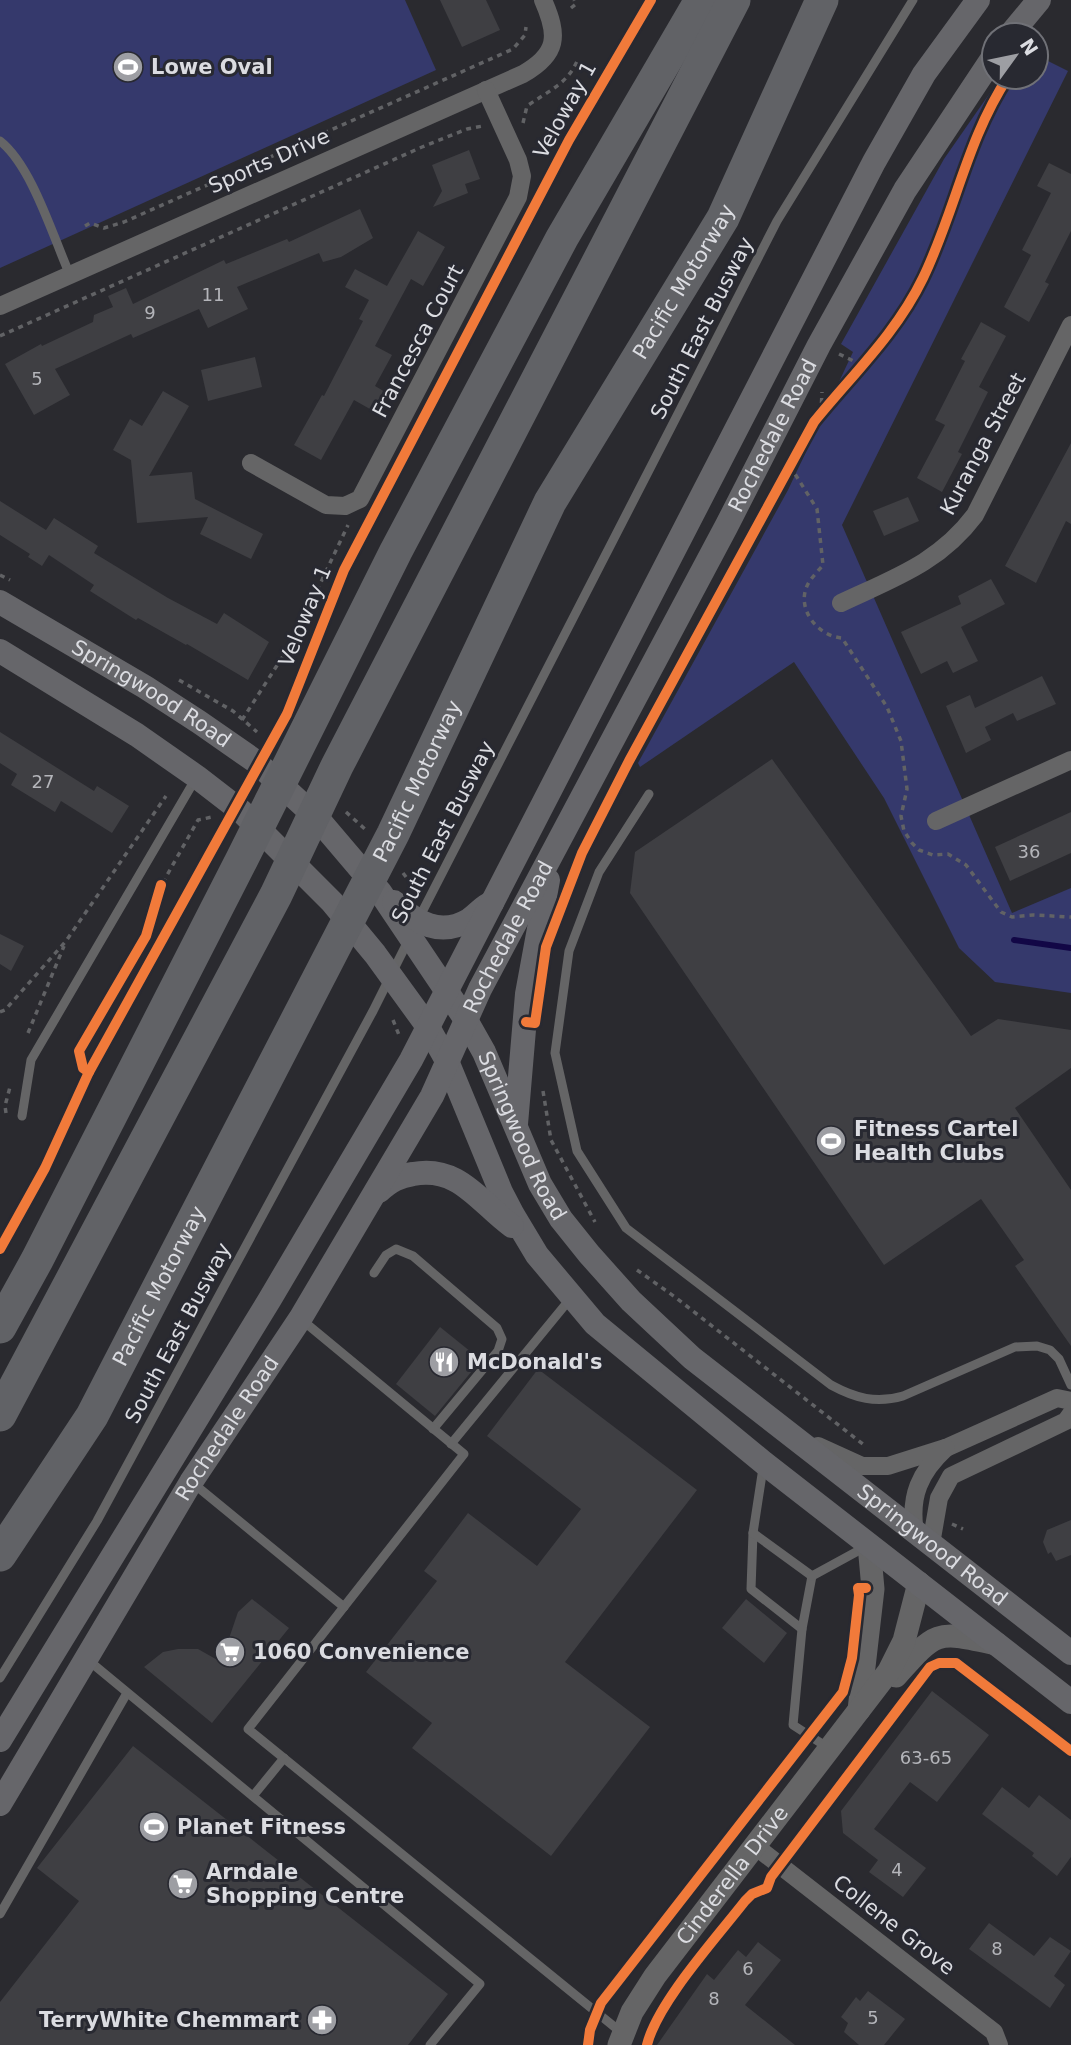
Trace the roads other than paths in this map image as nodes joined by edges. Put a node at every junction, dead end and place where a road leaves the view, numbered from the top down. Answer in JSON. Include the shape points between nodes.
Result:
{"nodes":[{"id":1,"x":544,"y":0,"type":"edge"},
{"id":2,"x":701,"y":0,"type":"edge"},
{"id":3,"x":734,"y":0,"type":"edge"},
{"id":4,"x":822,"y":0,"type":"edge"},
{"id":5,"x":913,"y":0,"type":"edge"},
{"id":6,"x":978,"y":0,"type":"edge"},
{"id":7,"x":1039,"y":0,"type":"edge"},
{"id":8,"x":1022,"y":21,"type":"edge"},
{"id":9,"x":980,"y":76,"type":"edge"},
{"id":10,"x":486,"y":90,"type":"junction"},
{"id":11,"x":0,"y":141,"type":"edge"},
{"id":12,"x":70,"y":275,"type":"junction"},
{"id":13,"x":0,"y":306,"type":"edge"},
{"id":14,"x":1071,"y":325,"type":"edge"},
{"id":15,"x":251,"y":463,"type":"dead end"},
{"id":16,"x":0,"y":602,"type":"edge"},
{"id":17,"x":841,"y":603,"type":"dead end"},
{"id":18,"x":0,"y":651,"type":"edge"},
{"id":19,"x":1071,"y":760,"type":"edge"},
{"id":20,"x":197,"y":776,"type":"junction"},
{"id":21,"x":649,"y":794,"type":"dead end"},
{"id":22,"x":936,"y":821,"type":"dead end"},
{"id":23,"x":553,"y":855,"type":"junction"},
{"id":24,"x":364,"y":871,"type":"junction"},
{"id":25,"x":494,"y":902,"type":"junction"},
{"id":26,"x":446,"y":990,"type":"junction"},
{"id":27,"x":466,"y":1020,"type":"junction"},
{"id":28,"x":428,"y":1027,"type":"junction"},
{"id":29,"x":447,"y":1061,"type":"junction"},
{"id":30,"x":22,"y":1116,"type":"dead end"},
{"id":31,"x":516,"y":1131,"type":"junction"},
{"id":32,"x":376,"y":1194,"type":"junction"},
{"id":33,"x":526,"y":1237,"type":"junction"},
{"id":34,"x":374,"y":1273,"type":"dead end"},
{"id":35,"x":571,"y":1298,"type":"junction"},
{"id":36,"x":300,"y":1319,"type":"junction"},
{"id":37,"x":0,"y":1327,"type":"edge"},
{"id":38,"x":1071,"y":1385,"type":"edge"},
{"id":39,"x":1071,"y":1401,"type":"edge"},
{"id":40,"x":1071,"y":1414,"type":"edge"},
{"id":41,"x":0,"y":1415,"type":"edge"},
{"id":42,"x":433,"y":1429,"type":"junction"},
{"id":43,"x":789,"y":1433,"type":"junction"},
{"id":44,"x":452,"y":1444,"type":"junction"},
{"id":45,"x":948,"y":1447,"type":"junction"},
{"id":46,"x":764,"y":1463,"type":"junction"},
{"id":47,"x":191,"y":1482,"type":"junction"},
{"id":48,"x":753,"y":1533,"type":"junction"},
{"id":49,"x":923,"y":1538,"type":"junction"},
{"id":50,"x":869,"y":1545,"type":"junction"},
{"id":51,"x":0,"y":1555,"type":"edge"},
{"id":52,"x":812,"y":1576,"type":"junction"},
{"id":53,"x":919,"y":1583,"type":"junction"},
{"id":54,"x":344,"y":1606,"type":"junction"},
{"id":55,"x":802,"y":1629,"type":"junction"},
{"id":56,"x":997,"y":1644,"type":"junction"},
{"id":57,"x":1071,"y":1653,"type":"edge"},
{"id":58,"x":86,"y":1659,"type":"junction"},
{"id":59,"x":0,"y":1678,"type":"edge"},
{"id":60,"x":127,"y":1693,"type":"junction"},
{"id":61,"x":1071,"y":1702,"type":"edge"},
{"id":62,"x":859,"y":1713,"type":"junction"},
{"id":63,"x":0,"y":1740,"type":"edge"},
{"id":64,"x":830,"y":1749,"type":"junction"},
{"id":65,"x":284,"y":1758,"type":"junction"},
{"id":66,"x":253,"y":1796,"type":"junction"},
{"id":67,"x":0,"y":1804,"type":"edge"},
{"id":68,"x":755,"y":1846,"type":"junction"},
{"id":69,"x":0,"y":1914,"type":"edge"},
{"id":70,"x":621,"y":2039,"type":"edge"},
{"id":71,"x":430,"y":2045,"type":"edge"},
{"id":72,"x":999,"y":2045,"type":"edge"}],
"edges":[{"from":1,"to":10,"type":"street","name":"Sports Drive","via":[[554,35],[552,50],[534,67]]},
{"from":2,"to":37,"type":"highway","via":[[556,250],[396,551]]},
{"from":3,"to":41,"type":"highway","via":[[337,766],[276,895]]},
{"from":4,"to":51,"type":"highway","name":"Pacific Motorway","via":[[723,219],[551,502],[393,834],[92,1416]]},
{"from":5,"to":59,"type":"lane","name":"South East Busway","via":[[777,221],[373,1010],[97,1521]]},
{"from":6,"to":25,"type":"main road","name":"Rochedale Road","via":[[924,74],[874,162]]},
{"from":7,"to":8,"type":"main road"},
{"from":9,"to":23,"type":"main road","name":"Rochedale Road","via":[[892,214]]},
{"from":10,"to":12,"type":"street","name":"Sports Drive"},
{"from":10,"to":15,"type":"street","name":"Francesca Court","via":[[522,176],[518,197],[360,499],[345,506],[326,505]]},
{"from":11,"to":12,"type":"lane","via":[[26,173]]},
{"from":12,"to":13,"type":"street","name":"Sports Drive"},
{"from":14,"to":17,"type":"street","name":"Kuranga Street","via":[[960,536],[927,562]]},
{"from":16,"to":24,"type":"main road","name":"Springwood Road","via":[[172,703],[244,754],[318,819]]},
{"from":18,"to":20,"type":"main road","name":"Springwood Road"},
{"from":19,"to":22,"type":"street"},
{"from":20,"to":28,"type":"main road","name":"Springwood Road","via":[[241,811],[332,902]]},
{"from":20,"to":30,"type":"lane","via":[[32,1060]]},
{"from":21,"to":38,"type":"lane","via":[[600,872],[569,951],[555,1054],[577,1151],[626,1228],[831,1385],[863,1399],[903,1396],[1015,1347],[1050,1350]]},
{"from":23,"to":27,"type":"main road","name":"Rochedale Road"},
{"from":23,"to":31,"type":"main road","via":[[527,994]]},
{"from":24,"to":25,"type":"main road","via":[[399,907],[435,928],[460,925]]},
{"from":24,"to":26,"type":"main road","name":"Springwood Road"},
{"from":25,"to":26,"type":"main road","name":"Rochedale Road"},
{"from":26,"to":27,"type":"main road","name":"Springwood Road"},
{"from":26,"to":28,"type":"main road","name":"Rochedale Road"},
{"from":27,"to":29,"type":"main road","name":"Rochedale Road"},
{"from":27,"to":31,"type":"main road","name":"Springwood Road"},
{"from":28,"to":29,"type":"main road","name":"Springwood Road"},
{"from":28,"to":63,"type":"main road","name":"Rochedale Road","via":[[270,1298]]},
{"from":29,"to":32,"type":"main road","name":"Rochedale Road"},
{"from":29,"to":33,"type":"main road","name":"Springwood Road","via":[[501,1192]]},
{"from":31,"to":43,"type":"main road","name":"Springwood Road","via":[[561,1219],[614,1283],[692,1358]]},
{"from":32,"to":33,"type":"main road","via":[[400,1177],[428,1172],[446,1175],[471,1189]]},
{"from":32,"to":36,"type":"main road","name":"Rochedale Road"},
{"from":33,"to":35,"type":"main road","name":"Springwood Road"},
{"from":34,"to":42,"type":"lane","via":[[396,1249],[413,1256],[497,1328],[502,1339],[498,1352]]},
{"from":35,"to":44,"type":"lane"},
{"from":35,"to":46,"type":"main road","name":"Springwood Road","via":[[621,1348]]},
{"from":36,"to":42,"type":"lane"},
{"from":36,"to":47,"type":"main road","name":"Rochedale Road"},
{"from":39,"to":45,"type":"street","via":[[1057,1398]]},
{"from":40,"to":49,"type":"street","via":[[1066,1421],[951,1476]]},
{"from":42,"to":44,"type":"lane"},
{"from":43,"to":45,"type":"street","via":[[873,1468]]},
{"from":43,"to":49,"type":"main road","name":"Springwood Road"},
{"from":44,"to":54,"type":"lane","via":[[464,1454]]},
{"from":45,"to":49,"type":"street","via":[[920,1479],[915,1500]]},
{"from":46,"to":48,"type":"lane"},
{"from":46,"to":50,"type":"main road","name":"Springwood Road"},
{"from":47,"to":54,"type":"lane"},
{"from":47,"to":58,"type":"main road","name":"Rochedale Road"},
{"from":48,"to":52,"type":"lane"},
{"from":48,"to":55,"type":"lane","via":[[751,1589]]},
{"from":49,"to":53,"type":"main road"},
{"from":49,"to":57,"type":"main road","name":"Springwood Road"},
{"from":50,"to":52,"type":"lane"},
{"from":50,"to":53,"type":"main road","name":"Springwood Road"},
{"from":50,"to":62,"type":"street","via":[[873,1588]]},
{"from":52,"to":55,"type":"lane"},
{"from":53,"to":56,"type":"main road","name":"Springwood Road"},
{"from":53,"to":62,"type":"street","via":[[894,1663]]},
{"from":54,"to":65,"type":"lane","via":[[248,1729]]},
{"from":55,"to":64,"type":"lane","via":[[793,1725]]},
{"from":56,"to":61,"type":"main road","name":"Springwood Road"},
{"from":56,"to":62,"type":"street","via":[[956,1635],[939,1637],[918,1650]]},
{"from":58,"to":60,"type":"lane"},
{"from":58,"to":67,"type":"main road","name":"Rochedale Road"},
{"from":60,"to":66,"type":"lane"},
{"from":60,"to":69,"type":"lane"},
{"from":62,"to":64,"type":"street","name":"Cinderella Drive"},
{"from":64,"to":68,"type":"street","name":"Cinderella Drive"},
{"from":65,"to":66,"type":"lane"},
{"from":65,"to":70,"type":"lane"},
{"from":66,"to":71,"type":"lane","via":[[480,1984]]},
{"from":68,"to":70,"type":"street","name":"Cinderella Drive","via":[[654,1976]]},
{"from":68,"to":72,"type":"street","name":"Collene Grove","via":[[994,2032]]}]}
